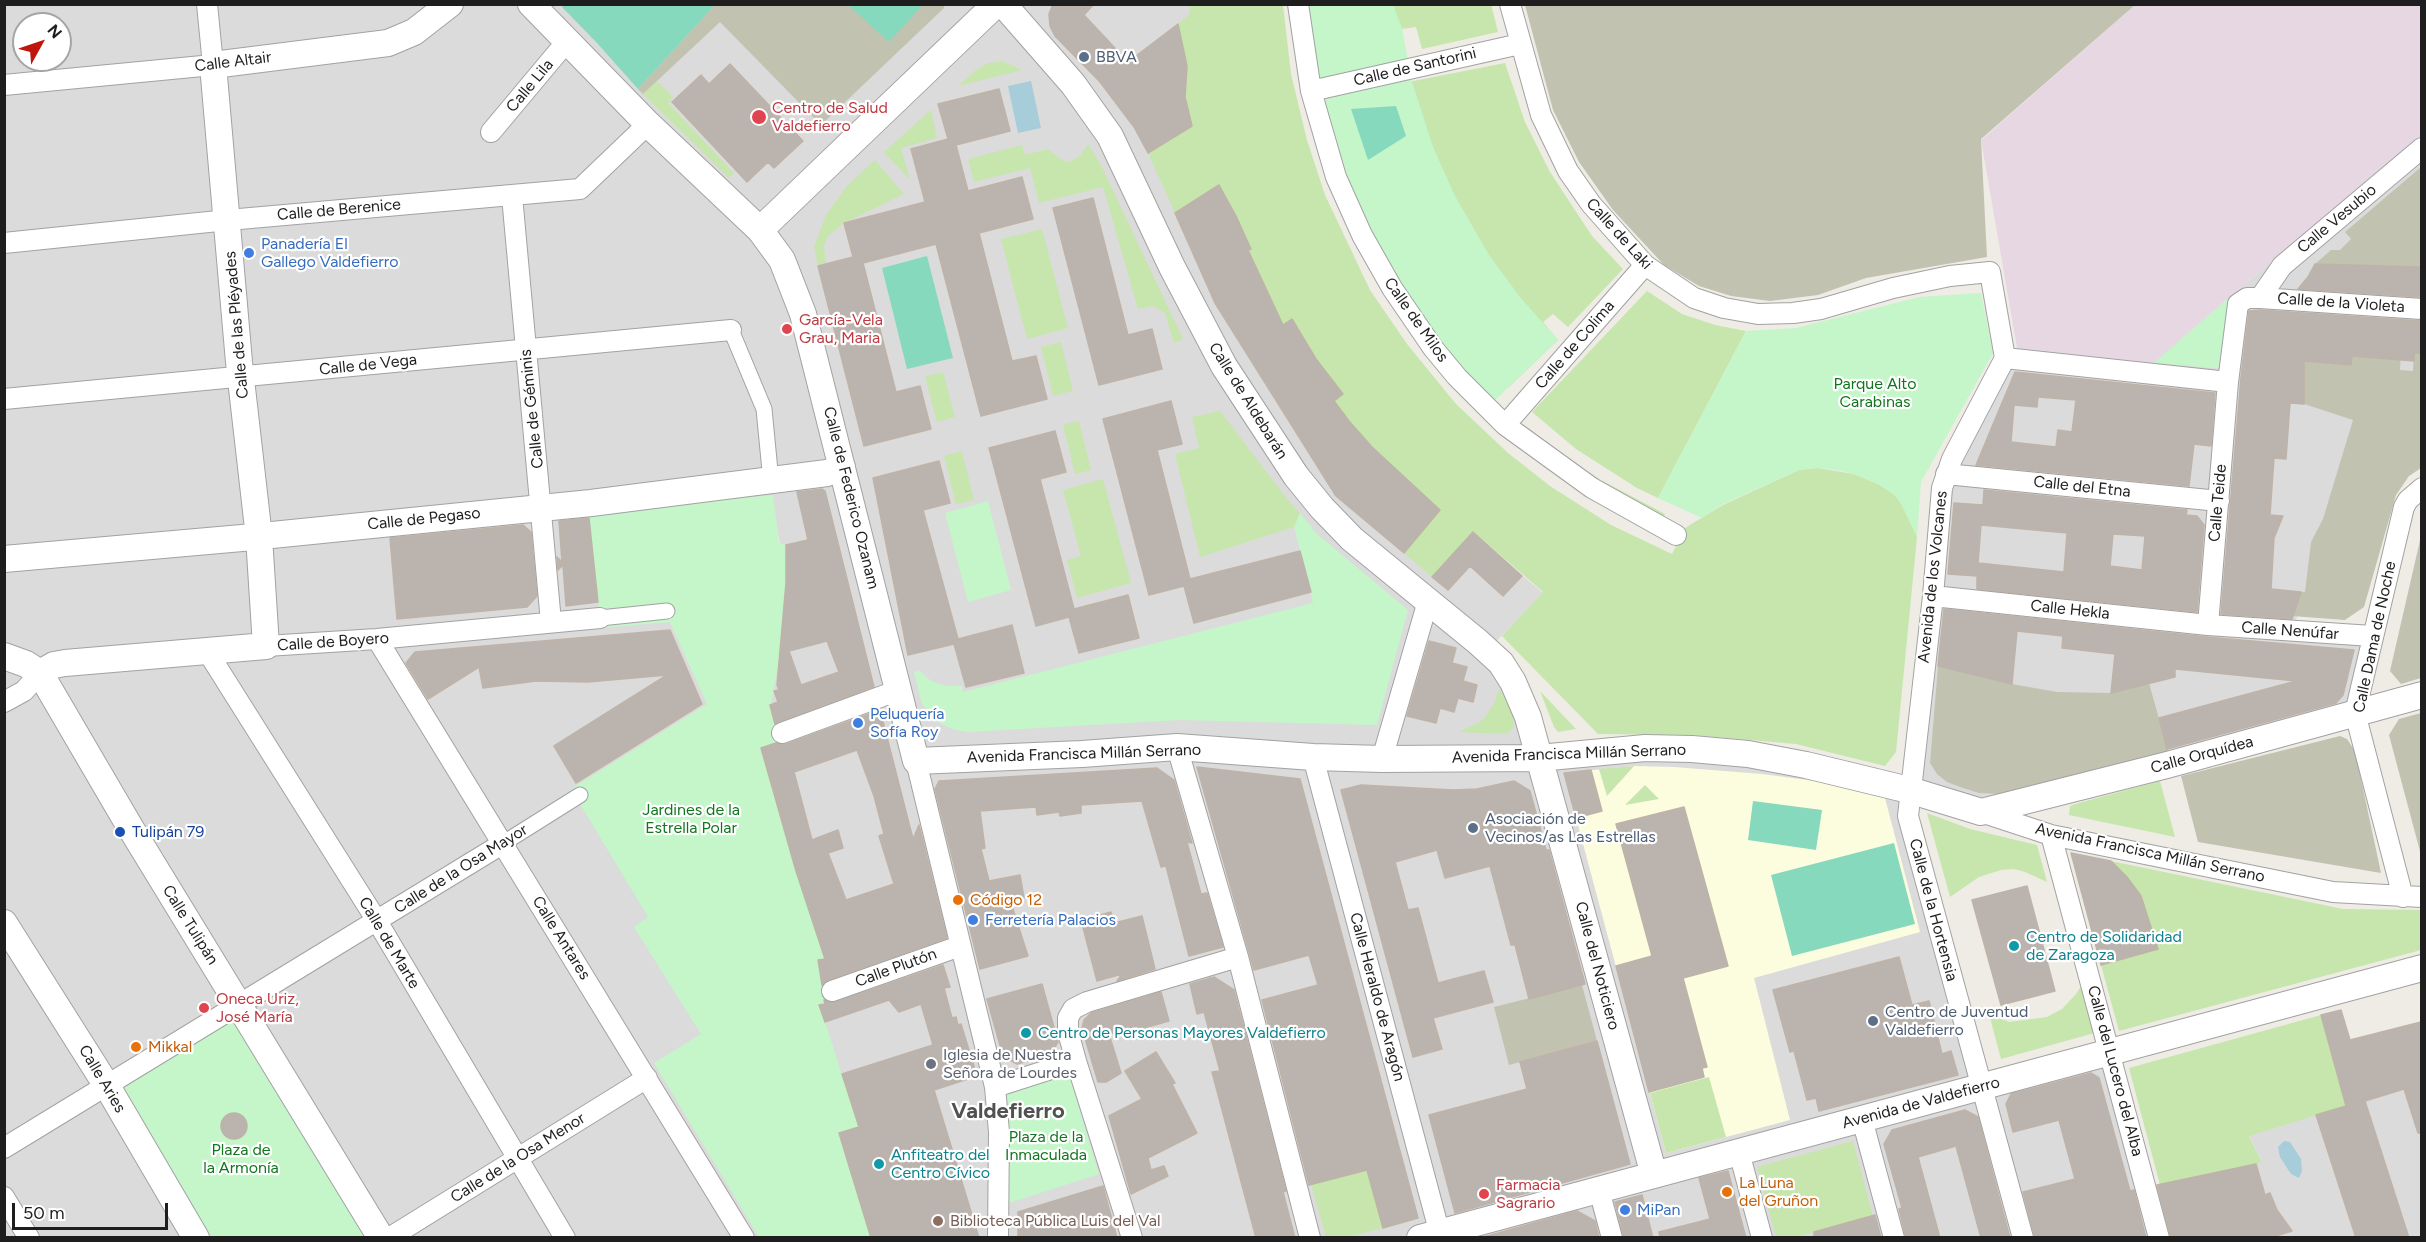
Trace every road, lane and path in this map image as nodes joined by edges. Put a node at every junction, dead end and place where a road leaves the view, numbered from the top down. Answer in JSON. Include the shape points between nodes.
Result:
{"nodes":[{"id":1,"x":207,"y":4,"type":"edge"},
{"id":2,"x":450,"y":4,"type":"edge"},
{"id":3,"x":531,"y":4,"type":"edge"},
{"id":4,"x":996,"y":4,"type":"edge"},
{"id":5,"x":1002,"y":4,"type":"edge"},
{"id":6,"x":1298,"y":4,"type":"edge"},
{"id":7,"x":1510,"y":4,"type":"edge"},
{"id":8,"x":568,"y":40,"type":"junction"},
{"id":9,"x":1520,"y":44,"type":"junction"},
{"id":10,"x":213,"y":65,"type":"junction"},
{"id":11,"x":4,"y":85,"type":"edge"},
{"id":12,"x":1311,"y":91,"type":"junction"},
{"id":13,"x":648,"y":124,"type":"junction"},
{"id":14,"x":491,"y":132,"type":"dead end"},
{"id":15,"x":2421,"y":148,"type":"edge"},
{"id":16,"x":512,"y":196,"type":"junction"},
{"id":17,"x":228,"y":220,"type":"junction"},
{"id":18,"x":760,"y":230,"type":"junction"},
{"id":19,"x":4,"y":243,"type":"edge"},
{"id":20,"x":1645,"y":265,"type":"junction"},
{"id":21,"x":2260,"y":298,"type":"junction"},
{"id":22,"x":2421,"y":309,"type":"edge"},
{"id":23,"x":732,"y":330,"type":"joint"},
{"id":24,"x":526,"y":349,"type":"junction"},
{"id":25,"x":2005,"y":358,"type":"junction"},
{"id":26,"x":241,"y":377,"type":"junction"},
{"id":27,"x":2228,"y":382,"type":"junction"},
{"id":28,"x":4,"y":399,"type":"edge"},
{"id":29,"x":1505,"y":425,"type":"junction"},
{"id":30,"x":842,"y":467,"type":"junction"},
{"id":31,"x":770,"y":471,"type":"dead end"},
{"id":32,"x":1946,"y":474,"type":"junction"},
{"id":33,"x":2421,"y":488,"type":"edge"},
{"id":34,"x":2219,"y":501,"type":"junction"},
{"id":35,"x":541,"y":507,"type":"junction"},
{"id":36,"x":1676,"y":535,"type":"dead end"},
{"id":37,"x":259,"y":537,"type":"junction"},
{"id":38,"x":4,"y":559,"type":"edge"},
{"id":39,"x":1933,"y":596,"type":"junction"},
{"id":40,"x":1428,"y":601,"type":"junction"},
{"id":41,"x":667,"y":611,"type":"dead end"},
{"id":42,"x":600,"y":618,"type":"joint"},
{"id":43,"x":551,"y":622,"type":"junction"},
{"id":44,"x":2208,"y":625,"type":"junction"},
{"id":45,"x":2372,"y":636,"type":"junction"},
{"id":46,"x":376,"y":639,"type":"junction"},
{"id":47,"x":266,"y":646,"type":"junction"},
{"id":48,"x":207,"y":651,"type":"junction"},
{"id":49,"x":4,"y":656,"type":"edge"},
{"id":50,"x":40,"y":673,"type":"junction"},
{"id":51,"x":899,"y":690,"type":"junction"},
{"id":52,"x":2421,"y":696,"type":"edge"},
{"id":53,"x":4,"y":702,"type":"edge"},
{"id":54,"x":2355,"y":713,"type":"junction"},
{"id":55,"x":782,"y":734,"type":"dead end"},
{"id":56,"x":1177,"y":747,"type":"junction"},
{"id":57,"x":1313,"y":757,"type":"junction"},
{"id":58,"x":1539,"y":758,"type":"junction"},
{"id":59,"x":1382,"y":759,"type":"junction"},
{"id":60,"x":916,"y":761,"type":"junction"},
{"id":61,"x":1909,"y":790,"type":"junction"},
{"id":62,"x":580,"y":795,"type":"dead end"},
{"id":63,"x":1981,"y":812,"type":"junction"},
{"id":64,"x":2051,"y":835,"type":"junction"},
{"id":65,"x":502,"y":844,"type":"junction"},
{"id":66,"x":2412,"y":897,"type":"edge"},
{"id":67,"x":377,"y":921,"type":"junction"},
{"id":68,"x":4,"y":922,"type":"edge"},
{"id":69,"x":960,"y":946,"type":"junction"},
{"id":70,"x":1238,"y":957,"type":"junction"},
{"id":71,"x":2421,"y":968,"type":"edge"},
{"id":72,"x":832,"y":991,"type":"dead end"},
{"id":73,"x":240,"y":1005,"type":"junction"},
{"id":74,"x":2110,"y":1053,"type":"junction"},
{"id":75,"x":1076,"y":1061,"type":"junction"},
{"id":76,"x":647,"y":1078,"type":"junction"},
{"id":77,"x":107,"y":1086,"type":"junction"},
{"id":78,"x":1981,"y":1086,"type":"junction"},
{"id":79,"x":995,"y":1087,"type":"junction"},
{"id":80,"x":1862,"y":1119,"type":"junction"},
{"id":81,"x":4,"y":1149,"type":"edge"},
{"id":82,"x":1739,"y":1152,"type":"junction"},
{"id":83,"x":517,"y":1158,"type":"junction"},
{"id":84,"x":1654,"y":1175,"type":"junction"},
{"id":85,"x":1599,"y":1190,"type":"junction"},
{"id":86,"x":4,"y":1197,"type":"edge"},
{"id":87,"x":1434,"y":1236,"type":"edge"},
{"id":88,"x":29,"y":1238,"type":"edge"},
{"id":89,"x":196,"y":1238,"type":"edge"},
{"id":90,"x":381,"y":1238,"type":"edge"},
{"id":91,"x":389,"y":1238,"type":"edge"},
{"id":92,"x":565,"y":1238,"type":"edge"},
{"id":93,"x":744,"y":1238,"type":"edge"},
{"id":94,"x":998,"y":1238,"type":"edge"},
{"id":95,"x":1132,"y":1238,"type":"edge"},
{"id":96,"x":1310,"y":1238,"type":"edge"},
{"id":97,"x":1612,"y":1238,"type":"edge"},
{"id":98,"x":1762,"y":1238,"type":"edge"},
{"id":99,"x":1894,"y":1238,"type":"edge"},
{"id":100,"x":2023,"y":1238,"type":"edge"},
{"id":101,"x":2159,"y":1238,"type":"edge"}],
"edges":[{"from":1,"to":10,"type":"street","name":"Calle de las Pléyades"},
{"from":2,"to":10,"type":"street","name":"Calle Altair","via":[[414,32],[388,43]]},
{"from":3,"to":8,"type":"street","name":"Calle de Federico Ozanam"},
{"from":4,"to":18,"type":"street"},
{"from":5,"to":40,"type":"street","name":"Calle de Aldebarán","via":[[1073,84],[1110,136],[1209,339],[1296,476],[1352,539]]},
{"from":6,"to":12,"type":"street","name":"Calle de Milos"},
{"from":7,"to":9,"type":"street","name":"Calle de Laki"},
{"from":8,"to":13,"type":"street","name":"Calle de Federico Ozanam"},
{"from":8,"to":14,"type":"street","name":"Calle Lila"},
{"from":9,"to":12,"type":"street","name":"Calle de Santorini"},
{"from":9,"to":20,"type":"street","name":"Calle de Laki","via":[[1541,115],[1568,171],[1591,204]]},
{"from":10,"to":11,"type":"street","name":"Calle Altair"},
{"from":10,"to":17,"type":"street","name":"Calle de las Pléyades"},
{"from":12,"to":29,"type":"street","name":"Calle de Milos","via":[[1335,177],[1392,288],[1433,348]]},
{"from":13,"to":16,"type":"street","name":"Calle de Berenice","via":[[580,189]]},
{"from":13,"to":18,"type":"street","name":"Calle de Federico Ozanam"},
{"from":15,"to":21,"type":"street","name":"Calle Vesubio","via":[[2282,266]]},
{"from":16,"to":17,"type":"street","name":"Calle de Berenice"},
{"from":16,"to":24,"type":"street","name":"Calle de Géminis"},
{"from":17,"to":19,"type":"street","name":"Calle de Berenice"},
{"from":17,"to":26,"type":"street","name":"Calle de las Pléyades"},
{"from":18,"to":30,"type":"street","name":"Calle de Federico Ozanam","via":[[782,260],[796,293]]},
{"from":20,"to":25,"type":"street","name":"Calle de Laki","via":[[1694,298],[1758,314],[1821,309],[1893,288],[1990,272]]},
{"from":20,"to":29,"type":"street","name":"Calle de Colima"},
{"from":21,"to":22,"type":"street","name":"Calle de la Violeta"},
{"from":21,"to":27,"type":"street","name":"Calle Teide","via":[[2247,298],[2237,308]]},
{"from":23,"to":24,"type":"street","name":"Calle de Vega"},
{"from":23,"to":31,"type":"street","via":[[764,409]]},
{"from":24,"to":26,"type":"street","name":"Calle de Vega"},
{"from":24,"to":35,"type":"street","name":"Calle de Géminis"},
{"from":25,"to":27,"type":"street"},
{"from":25,"to":32,"type":"street","name":"Avenida de los Volcanes"},
{"from":26,"to":28,"type":"street","name":"Calle de Vega"},
{"from":26,"to":37,"type":"street","name":"Calle de las Pléyades"},
{"from":27,"to":34,"type":"street","name":"Calle Teide"},
{"from":29,"to":36,"type":"street","name":"Calle de Milos","via":[[1592,488]]},
{"from":30,"to":35,"type":"street","name":"Calle de Pegaso","via":[[827,473]]},
{"from":30,"to":51,"type":"street","name":"Calle de Federico Ozanam"},
{"from":32,"to":34,"type":"street","name":"Calle del Etna"},
{"from":32,"to":39,"type":"street","name":"Avenida de los Volcanes"},
{"from":33,"to":45,"type":"street","name":"Calle Dama de Noche","via":[[2404,507]]},
{"from":34,"to":44,"type":"street","name":"Calle Teide"},
{"from":35,"to":37,"type":"street","name":"Calle de Pegaso"},
{"from":35,"to":43,"type":"street","name":"Calle de Géminis"},
{"from":37,"to":38,"type":"street","name":"Calle de Pegaso"},
{"from":37,"to":47,"type":"street","name":"Calle de las Pléyades"},
{"from":39,"to":44,"type":"street","name":"Calle Hekla"},
{"from":39,"to":61,"type":"street","name":"Avenida de los Volcanes"},
{"from":40,"to":58,"type":"street","name":"Calle de Aldebarán","via":[[1501,663],[1522,702]]},
{"from":40,"to":59,"type":"street"},
{"from":41,"to":42,"type":"street","name":"Calle de Boyero"},
{"from":42,"to":43,"type":"street","name":"Calle de Boyero"},
{"from":43,"to":46,"type":"street","name":"Calle de Boyero"},
{"from":44,"to":45,"type":"street","name":"Calle Nenúfar"},
{"from":45,"to":54,"type":"street","name":"Calle Dama de Noche"},
{"from":46,"to":47,"type":"street","name":"Calle de Boyero"},
{"from":46,"to":65,"type":"street","name":"Calle Antares"},
{"from":47,"to":48,"type":"street","name":"Calle de Boyero"},
{"from":48,"to":50,"type":"street","name":"Calle de Boyero","via":[[65,663]]},
{"from":48,"to":67,"type":"street","name":"Calle de Marte"},
{"from":49,"to":50,"type":"street"},
{"from":50,"to":53,"type":"street","via":[[24,691]]},
{"from":50,"to":73,"type":"street","name":"Calle Tulipán"},
{"from":51,"to":55,"type":"street"},
{"from":51,"to":60,"type":"street","name":"Calle de Federico Ozanam"},
{"from":52,"to":54,"type":"street","name":"Calle Orquídea"},
{"from":54,"to":63,"type":"street","name":"Calle Orquídea"},
{"from":54,"to":66,"type":"street","name":"Calle Dama de Noche"},
{"from":56,"to":57,"type":"street","name":"Avenida Francisca Millán Serrano"},
{"from":56,"to":60,"type":"street","name":"Avenida Francisca Millán Serrano"},
{"from":56,"to":70,"type":"street"},
{"from":57,"to":59,"type":"street","name":"Avenida Francisca Millán Serrano"},
{"from":57,"to":87,"type":"street","name":"Calle Heraldo de Aragón"},
{"from":58,"to":59,"type":"street","name":"Avenida Francisca Millán Serrano"},
{"from":58,"to":61,"type":"street","name":"Avenida Francisca Millán Serrano","via":[[1645,748],[1748,754]]},
{"from":58,"to":84,"type":"street","name":"Calle del Noticiero"},
{"from":60,"to":69,"type":"street","name":"Calle de Federico Ozanam"},
{"from":61,"to":63,"type":"street","name":"Avenida Francisca Millán Serrano"},
{"from":61,"to":78,"type":"street","name":"Calle de la Hortensia","via":[[1908,816]]},
{"from":62,"to":65,"type":"street","name":"Calle de la Osa Mayor"},
{"from":63,"to":64,"type":"street","name":"Avenida Francisca Millán Serrano"},
{"from":64,"to":66,"type":"street","name":"Avenida Francisca Millán Serrano","via":[[2333,892]]},
{"from":64,"to":74,"type":"street","name":"Calle del Lucero del Alba"},
{"from":65,"to":67,"type":"street","name":"Calle de la Osa Mayor"},
{"from":65,"to":76,"type":"street","name":"Calle Antares"},
{"from":67,"to":73,"type":"street","name":"Calle de la Osa Mayor"},
{"from":67,"to":83,"type":"street","name":"Calle de Marte"},
{"from":68,"to":77,"type":"street","name":"Calle Aries"},
{"from":69,"to":72,"type":"street","name":"Calle Plutón"},
{"from":69,"to":79,"type":"street","name":"Calle de Federico Ozanam"},
{"from":70,"to":75,"type":"street","via":[[1078,1006],[1070,1012],[1068,1025]]},
{"from":70,"to":96,"type":"street"},
{"from":71,"to":74,"type":"street","name":"Avenida de Valdefierro"},
{"from":73,"to":77,"type":"street","name":"Calle de la Osa Mayor"},
{"from":73,"to":90,"type":"street","name":"Calle Tulipán"},
{"from":74,"to":78,"type":"street","name":"Avenida de Valdefierro"},
{"from":74,"to":101,"type":"street","name":"Calle del Lucero del Alba"},
{"from":75,"to":79,"type":"street"},
{"from":75,"to":95,"type":"street"},
{"from":76,"to":83,"type":"street","name":"Calle de la Osa Menor"},
{"from":76,"to":93,"type":"street","name":"Calle Antares"},
{"from":77,"to":81,"type":"street","name":"Calle de la Osa Mayor"},
{"from":77,"to":89,"type":"street","name":"Calle Aries"},
{"from":78,"to":80,"type":"street","name":"Avenida de Valdefierro"},
{"from":78,"to":100,"type":"street","name":"Calle de la Hortensia"},
{"from":79,"to":94,"type":"street","name":"Calle de Federico Ozanam","via":[[999,1132]]},
{"from":80,"to":82,"type":"street","name":"Avenida de Valdefierro"},
{"from":80,"to":99,"type":"street"},
{"from":82,"to":84,"type":"street","name":"Avenida de Valdefierro"},
{"from":82,"to":98,"type":"street"},
{"from":83,"to":91,"type":"street","name":"Calle de la Osa Menor"},
{"from":83,"to":92,"type":"street","name":"Calle de Marte"},
{"from":84,"to":85,"type":"street","name":"Avenida de Valdefierro"},
{"from":85,"to":87,"type":"street","name":"Avenida de Valdefierro"},
{"from":85,"to":97,"type":"street"},
{"from":86,"to":88,"type":"street"}]}
